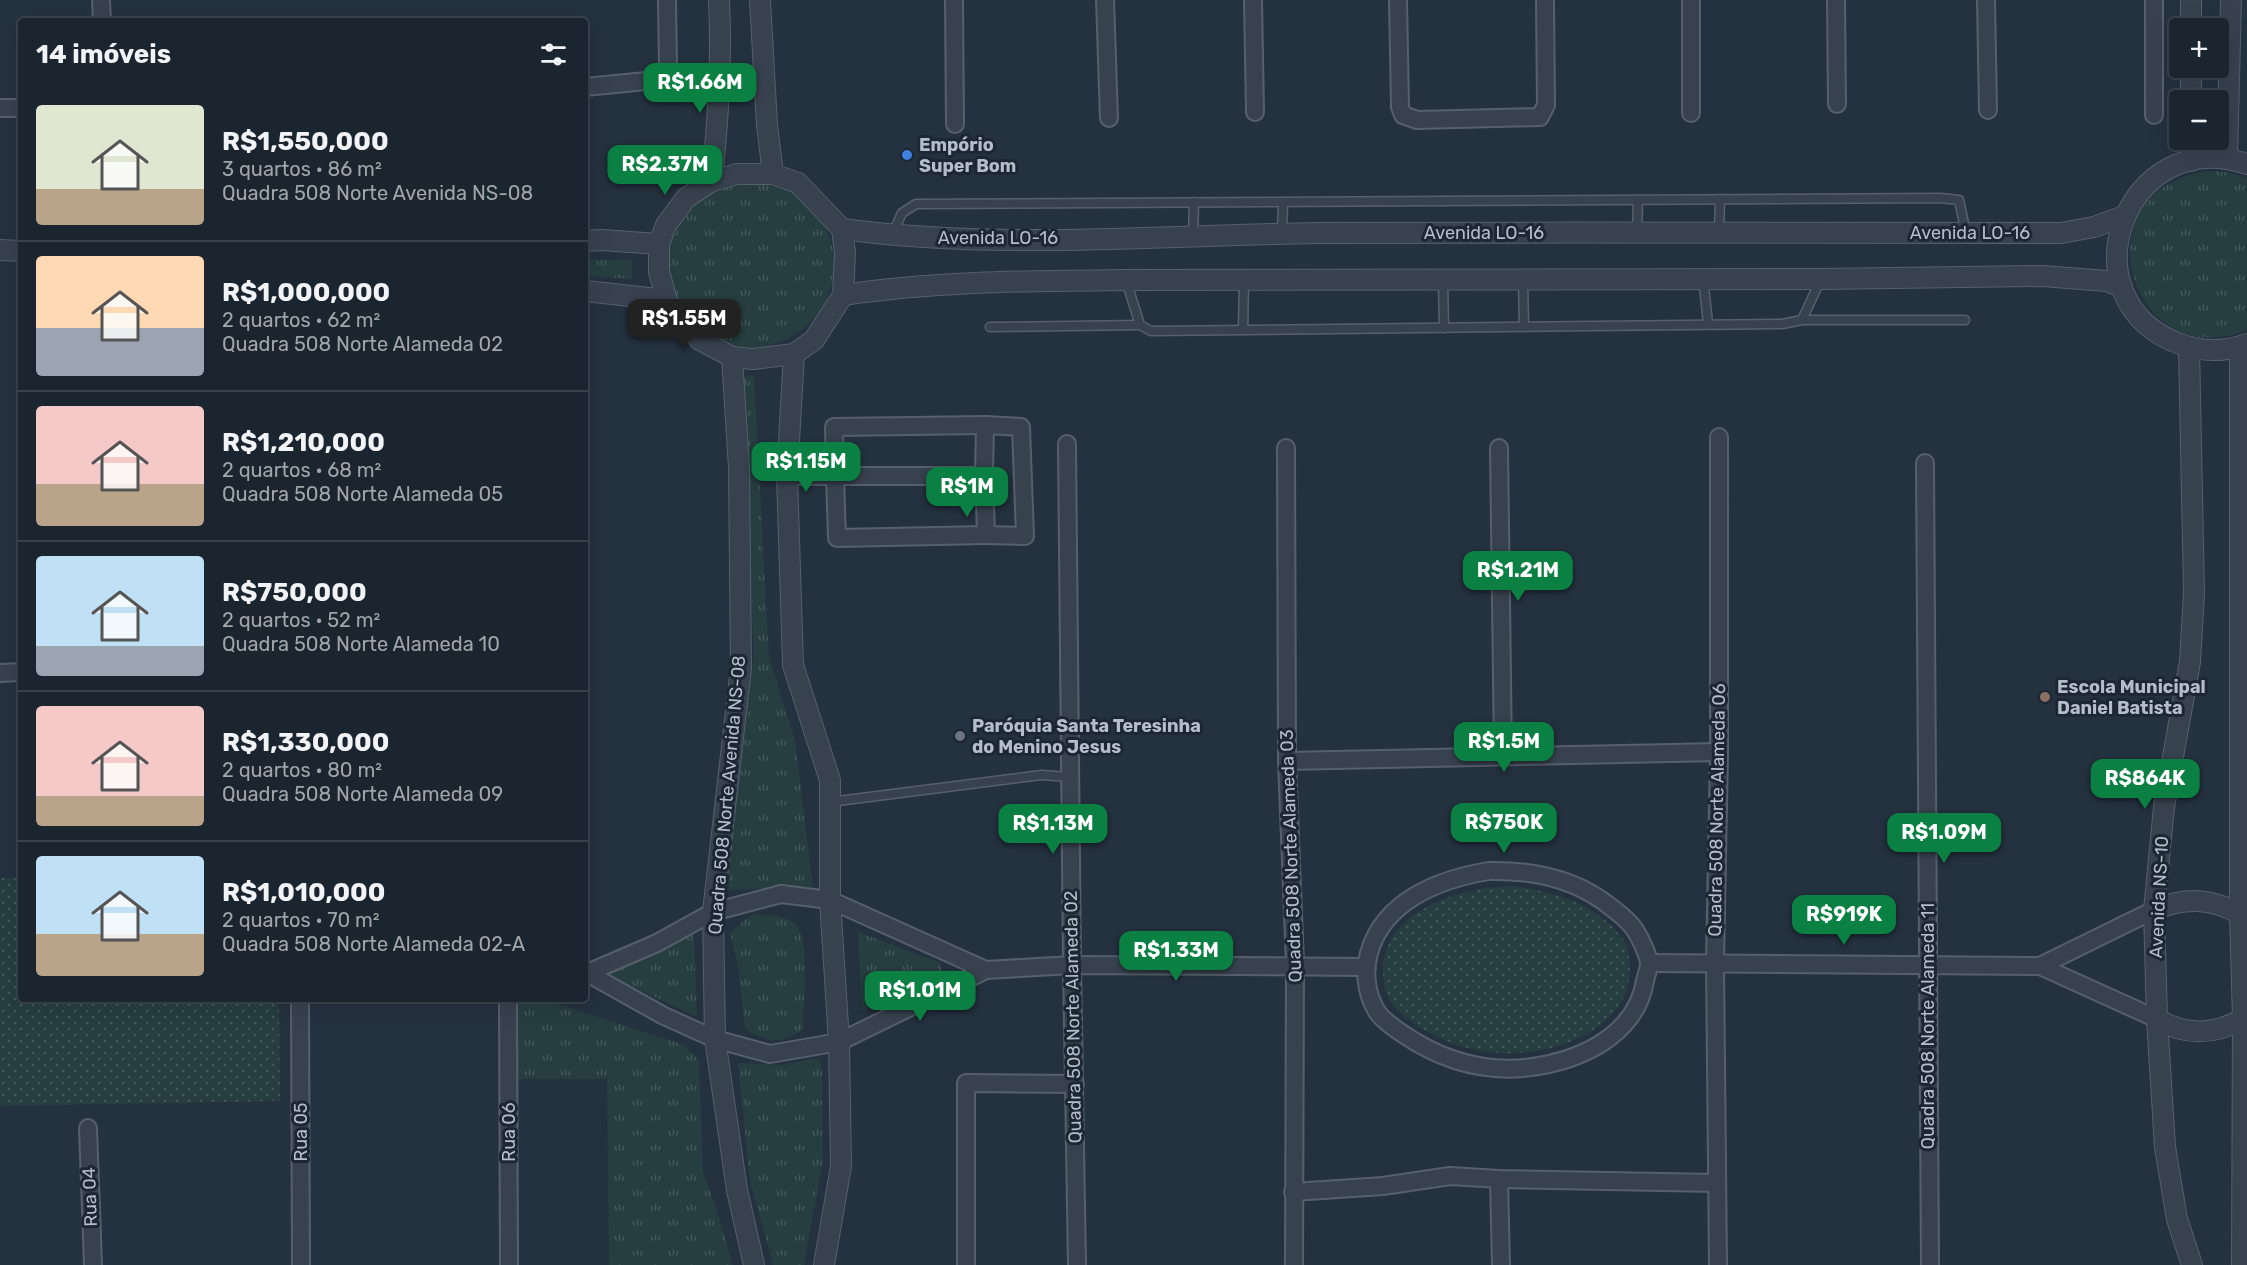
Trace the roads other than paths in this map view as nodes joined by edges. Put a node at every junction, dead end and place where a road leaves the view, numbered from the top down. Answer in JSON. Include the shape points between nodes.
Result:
{"nodes":[{"id":1,"x":101,"y":0,"type":"edge"},
{"id":2,"x":667,"y":0,"type":"edge"},
{"id":3,"x":719,"y":0,"type":"edge"},
{"id":4,"x":760,"y":0,"type":"edge"},
{"id":5,"x":954,"y":0,"type":"edge"},
{"id":6,"x":1105,"y":0,"type":"edge"},
{"id":7,"x":1253,"y":0,"type":"edge"},
{"id":8,"x":1398,"y":0,"type":"edge"},
{"id":9,"x":1545,"y":0,"type":"edge"},
{"id":10,"x":1691,"y":0,"type":"edge"},
{"id":11,"x":1836,"y":0,"type":"edge"},
{"id":12,"x":1986,"y":0,"type":"edge"},
{"id":13,"x":2154,"y":0,"type":"edge"},
{"id":14,"x":2191,"y":0,"type":"edge"},
{"id":15,"x":2231,"y":0,"type":"edge"},
{"id":16,"x":102,"y":18,"type":"edge"},
{"id":17,"x":2191,"y":18,"type":"edge"},
{"id":18,"x":588,"y":87,"type":"edge"},
{"id":19,"x":1837,"y":104,"type":"dead end"},
{"id":20,"x":0,"y":108,"type":"edge"},
{"id":21,"x":18,"y":108,"type":"edge"},
{"id":22,"x":1988,"y":110,"type":"dead end"},
{"id":23,"x":1256,"y":112,"type":"dead end"},
{"id":24,"x":1691,"y":113,"type":"dead end"},
{"id":25,"x":2154,"y":115,"type":"dead end"},
{"id":26,"x":1108,"y":118,"type":"dead end"},
{"id":27,"x":955,"y":124,"type":"dead end"},
{"id":28,"x":2191,"y":150,"type":"edge"},
{"id":29,"x":2227,"y":159,"type":"junction"},
{"id":30,"x":2191,"y":160,"type":"junction"},
{"id":31,"x":2247,"y":164,"type":"edge"},
{"id":32,"x":773,"y":174,"type":"junction"},
{"id":33,"x":712,"y":181,"type":"junction"},
{"id":34,"x":1720,"y":199,"type":"junction"},
{"id":35,"x":1638,"y":200,"type":"junction"},
{"id":36,"x":1194,"y":202,"type":"junction"},
{"id":37,"x":1283,"y":202,"type":"junction"},
{"id":38,"x":2124,"y":216,"type":"junction"},
{"id":39,"x":842,"y":229,"type":"junction"},
{"id":40,"x":1637,"y":233,"type":"junction"},
{"id":41,"x":1719,"y":233,"type":"junction"},
{"id":42,"x":1966,"y":233,"type":"junction"},
{"id":43,"x":1282,"y":234,"type":"junction"},
{"id":44,"x":892,"y":235,"type":"junction"},
{"id":45,"x":1193,"y":236,"type":"junction"},
{"id":46,"x":588,"y":241,"type":"edge"},
{"id":47,"x":659,"y":244,"type":"junction"},
{"id":48,"x":0,"y":250,"type":"edge"},
{"id":49,"x":18,"y":251,"type":"edge"},
{"id":50,"x":1703,"y":278,"type":"junction"},
{"id":51,"x":1523,"y":279,"type":"junction"},
{"id":52,"x":1821,"y":279,"type":"junction"},
{"id":53,"x":1126,"y":280,"type":"junction"},
{"id":54,"x":1244,"y":280,"type":"junction"},
{"id":55,"x":1443,"y":280,"type":"junction"},
{"id":56,"x":2122,"y":287,"type":"junction"},
{"id":57,"x":588,"y":291,"type":"edge"},
{"id":58,"x":843,"y":295,"type":"junction"},
{"id":59,"x":667,"y":300,"type":"junction"},
{"id":60,"x":1802,"y":320,"type":"junction"},
{"id":61,"x":1965,"y":320,"type":"dead end"},
{"id":62,"x":1708,"y":323,"type":"junction"},
{"id":63,"x":1140,"y":325,"type":"junction"},
{"id":64,"x":990,"y":327,"type":"dead end"},
{"id":65,"x":1524,"y":327,"type":"junction"},
{"id":66,"x":1444,"y":328,"type":"junction"},
{"id":67,"x":1243,"y":330,"type":"junction"},
{"id":68,"x":2243,"y":345,"type":"edge"},
{"id":69,"x":2189,"y":347,"type":"junction"},
{"id":70,"x":794,"y":354,"type":"junction"},
{"id":71,"x":732,"y":357,"type":"junction"},
{"id":72,"x":985,"y":425,"type":"junction"},
{"id":73,"x":1719,"y":437,"type":"dead end"},
{"id":74,"x":1067,"y":444,"type":"dead end"},
{"id":75,"x":1286,"y":448,"type":"dead end"},
{"id":76,"x":1498,"y":448,"type":"dead end"},
{"id":77,"x":1925,"y":464,"type":"dead end"},
{"id":78,"x":787,"y":476,"type":"junction"},
{"id":79,"x":835,"y":476,"type":"junction"},
{"id":80,"x":984,"y":476,"type":"junction"},
{"id":81,"x":986,"y":535,"type":"junction"},
{"id":82,"x":18,"y":672,"type":"edge"},
{"id":83,"x":0,"y":673,"type":"edge"},
{"id":84,"x":1719,"y":752,"type":"junction"},
{"id":85,"x":1503,"y":756,"type":"junction"},
{"id":86,"x":1287,"y":761,"type":"junction"},
{"id":87,"x":1070,"y":777,"type":"junction"},
{"id":88,"x":830,"y":802,"type":"junction"},
{"id":89,"x":830,"y":900,"type":"junction"},
{"id":90,"x":2154,"y":910,"type":"junction"},
{"id":91,"x":713,"y":912,"type":"junction"},
{"id":92,"x":2240,"y":914,"type":"junction"},
{"id":93,"x":1715,"y":962,"type":"junction"},
{"id":94,"x":1648,"y":963,"type":"junction"},
{"id":95,"x":1927,"y":964,"type":"junction"},
{"id":96,"x":1072,"y":965,"type":"junction"},
{"id":97,"x":1295,"y":965,"type":"junction"},
{"id":98,"x":2040,"y":966,"type":"junction"},
{"id":99,"x":1366,"y":967,"type":"junction"},
{"id":100,"x":986,"y":970,"type":"junction"},
{"id":101,"x":588,"y":974,"type":"edge"},
{"id":102,"x":588,"y":975,"type":"edge"},
{"id":103,"x":300,"y":1002,"type":"edge"},
{"id":104,"x":508,"y":1002,"type":"edge"},
{"id":105,"x":2243,"y":1018,"type":"junction"},
{"id":106,"x":2157,"y":1019,"type":"junction"},
{"id":107,"x":716,"y":1039,"type":"junction"},
{"id":108,"x":839,"y":1042,"type":"junction"},
{"id":109,"x":1075,"y":1084,"type":"junction"},
{"id":110,"x":88,"y":1128,"type":"dead end"},
{"id":111,"x":1499,"y":1179,"type":"junction"},
{"id":112,"x":1717,"y":1182,"type":"junction"},
{"id":113,"x":1293,"y":1192,"type":"junction"},
{"id":114,"x":93,"y":1265,"type":"edge"},
{"id":115,"x":301,"y":1265,"type":"edge"},
{"id":116,"x":509,"y":1265,"type":"edge"},
{"id":117,"x":754,"y":1265,"type":"edge"},
{"id":118,"x":824,"y":1265,"type":"edge"},
{"id":119,"x":966,"y":1265,"type":"edge"},
{"id":120,"x":1077,"y":1265,"type":"edge"},
{"id":121,"x":1294,"y":1265,"type":"edge"},
{"id":122,"x":1501,"y":1265,"type":"edge"},
{"id":123,"x":1718,"y":1265,"type":"edge"},
{"id":124,"x":1930,"y":1265,"type":"edge"},
{"id":125,"x":2192,"y":1265,"type":"edge"},
{"id":126,"x":2242,"y":1265,"type":"edge"}],
"edges":[{"from":1,"to":16,"type":"street"},
{"from":2,"to":18,"type":"street","via":[[668,67],[661,77]]},
{"from":3,"to":33,"type":"street","via":[[720,100]]},
{"from":4,"to":32,"type":"street"},
{"from":5,"to":27,"type":"street"},
{"from":6,"to":26,"type":"street"},
{"from":7,"to":23,"type":"street"},
{"from":8,"to":9,"type":"street","via":[[1400,107],[1403,115],[1417,120],[1540,117],[1546,105]]},
{"from":10,"to":24,"type":"street"},
{"from":11,"to":19,"type":"street"},
{"from":12,"to":22,"type":"street"},
{"from":13,"to":25,"type":"street"},
{"from":14,"to":17,"type":"street"},
{"from":15,"to":29,"type":"street"},
{"from":20,"to":21,"type":"street"},
{"from":28,"to":30,"type":"street"},
{"from":29,"to":30,"type":"street"},
{"from":29,"to":31,"type":"street"},
{"from":30,"to":38,"type":"street","via":[[2158,175],[2133,200]]},
{"from":32,"to":33,"type":"street","via":[[737,174]]},
{"from":32,"to":39,"type":"street","via":[[798,183]]},
{"from":33,"to":47,"type":"street","via":[[686,198],[666,225]]},
{"from":34,"to":35,"type":"lane"},
{"from":34,"to":41,"type":"lane"},
{"from":34,"to":42,"type":"lane","via":[[1959,200]]},
{"from":35,"to":37,"type":"lane"},
{"from":35,"to":40,"type":"lane"},
{"from":36,"to":37,"type":"lane"},
{"from":36,"to":44,"type":"lane","via":[[916,204],[902,213]]},
{"from":36,"to":45,"type":"lane"},
{"from":37,"to":43,"type":"lane"},
{"from":38,"to":42,"type":"street","name":"Avenida LO-16","via":[[2061,233]]},
{"from":38,"to":56,"type":"street","via":[[2116,252]]},
{"from":39,"to":44,"type":"street","name":"Avenida LO-16"},
{"from":39,"to":58,"type":"street"},
{"from":40,"to":41,"type":"street","name":"Avenida LO-16"},
{"from":40,"to":43,"type":"street","name":"Avenida LO-16"},
{"from":41,"to":42,"type":"street","name":"Avenida LO-16"},
{"from":43,"to":45,"type":"street","name":"Avenida LO-16"},
{"from":44,"to":45,"type":"street","name":"Avenida LO-16","via":[[994,239]]},
{"from":46,"to":47,"type":"street"},
{"from":47,"to":59,"type":"street","via":[[659,272]]},
{"from":48,"to":49,"type":"street"},
{"from":50,"to":51,"type":"street"},
{"from":50,"to":52,"type":"street"},
{"from":50,"to":62,"type":"lane"},
{"from":51,"to":55,"type":"street"},
{"from":51,"to":65,"type":"lane"},
{"from":52,"to":56,"type":"street","via":[[2042,276],[2107,281]]},
{"from":52,"to":60,"type":"lane"},
{"from":53,"to":54,"type":"street"},
{"from":53,"to":58,"type":"street","via":[[1011,281]]},
{"from":53,"to":63,"type":"lane"},
{"from":54,"to":55,"type":"street"},
{"from":54,"to":67,"type":"lane"},
{"from":55,"to":66,"type":"lane"},
{"from":56,"to":69,"type":"street","via":[[2149,325],[2171,341]]},
{"from":57,"to":59,"type":"street"},
{"from":58,"to":70,"type":"street","via":[[814,340]]},
{"from":59,"to":71,"type":"street","via":[[700,340]]},
{"from":60,"to":61,"type":"lane"},
{"from":60,"to":62,"type":"lane","via":[[1782,324]]},
{"from":62,"to":65,"type":"lane"},
{"from":63,"to":64,"type":"lane"},
{"from":63,"to":67,"type":"lane","via":[[1151,331]]},
{"from":65,"to":66,"type":"lane"},
{"from":66,"to":67,"type":"lane"},
{"from":68,"to":69,"type":"street","via":[[2206,350]]},
{"from":68,"to":92,"type":"street"},
{"from":69,"to":90,"type":"street","name":"Avenida NS-10","via":[[2194,593],[2190,662],[2164,807]]},
{"from":70,"to":71,"type":"street","via":[[753,359]]},
{"from":70,"to":78,"type":"street"},
{"from":71,"to":91,"type":"street","name":"Quadra 508 Norte Avenida NS-08","via":[[739,468],[741,668]]},
{"from":72,"to":79,"type":"street","via":[[834,427]]},
{"from":72,"to":80,"type":"street"},
{"from":72,"to":81,"type":"street","via":[[1021,427],[1024,536]]},
{"from":73,"to":84,"type":"street","name":"Quadra 508 Norte Alameda 06"},
{"from":74,"to":87,"type":"street","name":"Quadra 508 Norte Alameda 02"},
{"from":75,"to":86,"type":"street","name":"Quadra 508 Norte Alameda 03"},
{"from":76,"to":85,"type":"street"},
{"from":77,"to":95,"type":"street","name":"Quadra 508 Norte Alameda 11"},
{"from":78,"to":79,"type":"street"},
{"from":78,"to":88,"type":"street","via":[[793,665],[830,780]]},
{"from":79,"to":80,"type":"street"},
{"from":79,"to":81,"type":"street","via":[[837,538]]},
{"from":80,"to":81,"type":"street"},
{"from":82,"to":83,"type":"street"},
{"from":84,"to":85,"type":"street"},
{"from":84,"to":93,"type":"street","name":"Quadra 508 Norte Alameda 06"},
{"from":85,"to":86,"type":"street"},
{"from":86,"to":97,"type":"street","name":"Quadra 508 Norte Alameda 03"},
{"from":87,"to":88,"type":"lane","via":[[1041,775]]},
{"from":87,"to":96,"type":"street","name":"Quadra 508 Norte Alameda 02"},
{"from":88,"to":89,"type":"street"},
{"from":89,"to":91,"type":"street","via":[[781,894]]},
{"from":89,"to":100,"type":"street"},
{"from":89,"to":108,"type":"street"},
{"from":90,"to":92,"type":"street","via":[[2197,900]]},
{"from":90,"to":98,"type":"street"},
{"from":90,"to":106,"type":"street","name":"Avenida NS-10"},
{"from":91,"to":101,"type":"street","via":[[657,944]]},
{"from":91,"to":107,"type":"street","name":"Quadra 508 Norte Avenida NS-08"},
{"from":92,"to":105,"type":"street"},
{"from":93,"to":94,"type":"street"},
{"from":93,"to":95,"type":"street"},
{"from":93,"to":112,"type":"street","name":"Quadra 508 Norte Alameda 06"},
{"from":94,"to":99,"type":"street","via":[[1635,929],[1606,902],[1552,876],[1512,871],[1467,875],[1424,891],[1405,903],[1377,933]]},
{"from":94,"to":99,"type":"street","via":[[1638,1004],[1611,1037],[1571,1058],[1504,1069],[1480,1067],[1436,1054],[1396,1029],[1376,1012]]},
{"from":95,"to":98,"type":"street"},
{"from":95,"to":124,"type":"street","name":"Quadra 508 Norte Alameda 11"},
{"from":96,"to":97,"type":"street"},
{"from":96,"to":100,"type":"street"},
{"from":96,"to":109,"type":"street","name":"Quadra 508 Norte Alameda 02"},
{"from":97,"to":99,"type":"street"},
{"from":97,"to":113,"type":"street","name":"Quadra 508 Norte Alameda 03"},
{"from":98,"to":106,"type":"street"},
{"from":100,"to":108,"type":"street"},
{"from":102,"to":107,"type":"street"},
{"from":103,"to":115,"type":"street","name":"Rua 05"},
{"from":104,"to":116,"type":"street","name":"Rua 06"},
{"from":105,"to":106,"type":"street","via":[[2225,1028],[2205,1032],[2180,1030]]},
{"from":105,"to":126,"type":"street"},
{"from":106,"to":125,"type":"street","name":"Avenida NS-10","via":[[2165,1147],[2177,1219]]},
{"from":107,"to":108,"type":"street","via":[[770,1054]]},
{"from":107,"to":117,"type":"street","name":"Quadra 508 Norte Avenida NS-08","via":[[737,1190]]},
{"from":108,"to":118,"type":"street","via":[[841,1166]]},
{"from":109,"to":119,"type":"street","via":[[966,1083]]},
{"from":109,"to":120,"type":"street","name":"Quadra 508 Norte Alameda 02"},
{"from":110,"to":114,"type":"street","name":"Rua 04"},
{"from":111,"to":112,"type":"street"},
{"from":111,"to":113,"type":"street","via":[[1450,1176],[1383,1186]]},
{"from":111,"to":122,"type":"street"},
{"from":112,"to":123,"type":"street","name":"Quadra 508 Norte Alameda 06"},
{"from":113,"to":121,"type":"street","name":"Quadra 508 Norte Alameda 03"}]}
